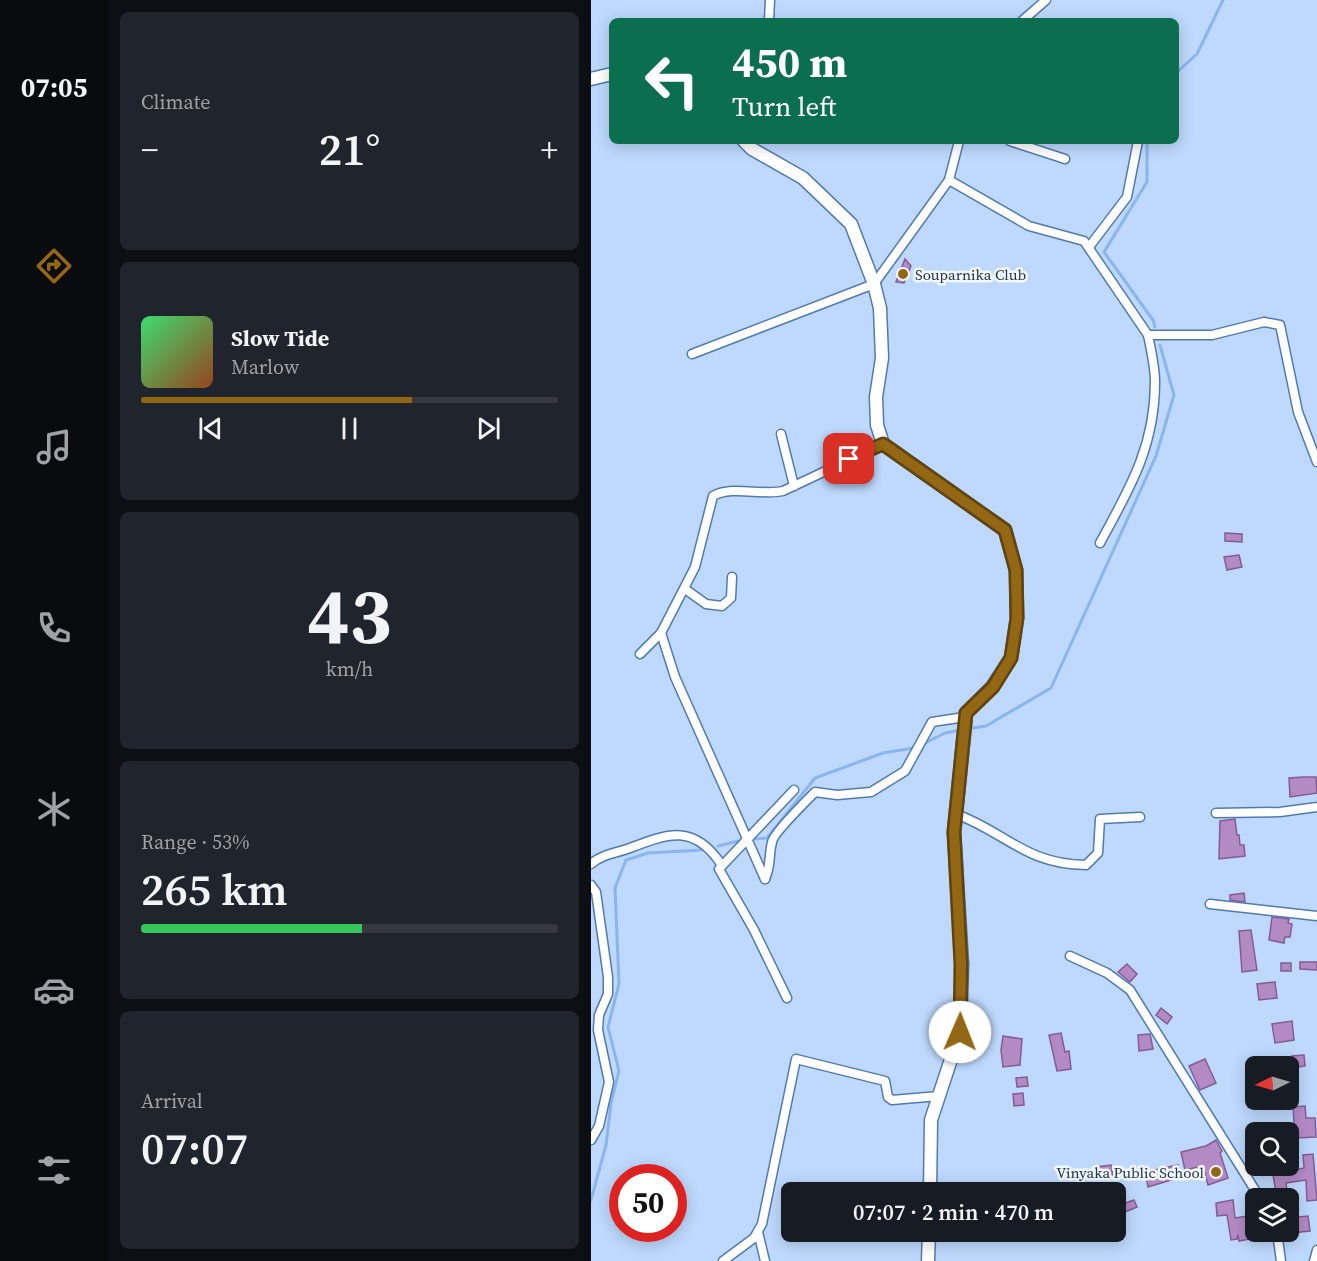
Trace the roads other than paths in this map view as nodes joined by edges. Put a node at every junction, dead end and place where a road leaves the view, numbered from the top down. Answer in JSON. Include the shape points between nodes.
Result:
{"nodes":[{"id":1,"x":769,"y":0,"type":"edge"},
{"id":2,"x":1046,"y":0,"type":"edge"},
{"id":3,"x":769,"y":18,"type":"edge"},
{"id":4,"x":1025,"y":18,"type":"edge"},
{"id":5,"x":609,"y":75,"type":"edge"},
{"id":6,"x":591,"y":79,"type":"edge"},
{"id":7,"x":747,"y":144,"type":"edge"},
{"id":8,"x":958,"y":144,"type":"edge"},
{"id":9,"x":1019,"y":144,"type":"edge"},
{"id":10,"x":1137,"y":144,"type":"edge"},
{"id":11,"x":1065,"y":159,"type":"dead end"},
{"id":12,"x":949,"y":180,"type":"junction"},
{"id":13,"x":1089,"y":247,"type":"junction"},
{"id":14,"x":874,"y":285,"type":"junction"},
{"id":15,"x":1148,"y":335,"type":"junction"},
{"id":16,"x":692,"y":354,"type":"dead end"},
{"id":17,"x":781,"y":435,"type":"dead end"},
{"id":18,"x":883,"y":444,"type":"junction"},
{"id":19,"x":1317,"y":462,"type":"edge"},
{"id":20,"x":794,"y":486,"type":"junction"},
{"id":21,"x":1100,"y":543,"type":"dead end"},
{"id":22,"x":732,"y":577,"type":"dead end"},
{"id":23,"x":685,"y":589,"type":"junction"},
{"id":24,"x":661,"y":633,"type":"junction"},
{"id":25,"x":641,"y":654,"type":"dead end"},
{"id":26,"x":965,"y":717,"type":"junction"},
{"id":27,"x":794,"y":790,"type":"dead end"},
{"id":28,"x":1317,"y":807,"type":"edge"},
{"id":29,"x":1216,"y":813,"type":"dead end"},
{"id":30,"x":956,"y":814,"type":"junction"},
{"id":31,"x":1140,"y":817,"type":"dead end"},
{"id":32,"x":746,"y":839,"type":"junction"},
{"id":33,"x":591,"y":864,"type":"edge"},
{"id":34,"x":721,"y":864,"type":"junction"},
{"id":35,"x":591,"y":885,"type":"edge"},
{"id":36,"x":1210,"y":904,"type":"dead end"},
{"id":37,"x":1317,"y":916,"type":"edge"},
{"id":38,"x":1070,"y":956,"type":"dead end"},
{"id":39,"x":787,"y":998,"type":"dead end"},
{"id":40,"x":939,"y":1096,"type":"junction"},
{"id":41,"x":591,"y":1140,"type":"edge"},
{"id":42,"x":930,"y":1182,"type":"edge"},
{"id":43,"x":1254,"y":1188,"type":"edge"},
{"id":44,"x":758,"y":1232,"type":"junction"},
{"id":45,"x":929,"y":1242,"type":"edge"},
{"id":46,"x":1278,"y":1242,"type":"edge"},
{"id":47,"x":1317,"y":1250,"type":"edge"},
{"id":48,"x":723,"y":1261,"type":"edge"},
{"id":49,"x":765,"y":1261,"type":"edge"},
{"id":50,"x":928,"y":1261,"type":"edge"},
{"id":51,"x":1281,"y":1261,"type":"edge"},
{"id":52,"x":1314,"y":1261,"type":"edge"}],
"edges":[{"from":1,"to":3,"type":"street"},
{"from":2,"to":4,"type":"street"},
{"from":5,"to":6,"type":"main road"},
{"from":7,"to":14,"type":"main road","via":[[803,178],[851,224]]},
{"from":8,"to":12,"type":"street"},
{"from":9,"to":11,"type":"street"},
{"from":10,"to":13,"type":"street","via":[[1127,197]]},
{"from":12,"to":13,"type":"street","via":[[1029,226],[1081,240]]},
{"from":12,"to":14,"type":"street"},
{"from":13,"to":15,"type":"street"},
{"from":14,"to":16,"type":"street"},
{"from":14,"to":18,"type":"main road","via":[[880,308],[882,358],[876,397],[877,425]]},
{"from":15,"to":19,"type":"street","via":[[1212,335],[1264,322],[1279,326],[1293,391]]},
{"from":15,"to":21,"type":"street","via":[[1155,380],[1145,454]]},
{"from":17,"to":20,"type":"street"},
{"from":18,"to":20,"type":"street"},
{"from":18,"to":26,"type":"main road","via":[[1005,530],[1016,570],[1017,618],[1011,658],[993,687]]},
{"from":20,"to":23,"type":"street","via":[[770,494],[725,492],[713,496],[695,567]]},
{"from":22,"to":23,"type":"street","via":[[731,597],[722,606],[707,604]]},
{"from":23,"to":24,"type":"street"},
{"from":24,"to":25,"type":"street"},
{"from":24,"to":32,"type":"street","via":[[675,677]]},
{"from":26,"to":30,"type":"main road"},
{"from":26,"to":32,"type":"street","via":[[932,722],[905,771],[871,792],[815,792],[772,840],[771,863],[765,879]]},
{"from":27,"to":32,"type":"street"},
{"from":28,"to":29,"type":"street"},
{"from":30,"to":31,"type":"street","via":[[1037,857],[1060,864],[1086,865],[1098,853],[1100,819]]},
{"from":30,"to":40,"type":"main road","via":[[960,1032]]},
{"from":32,"to":34,"type":"street"},
{"from":33,"to":34,"type":"street","via":[[665,835],[698,840],[710,847]]},
{"from":34,"to":39,"type":"street","via":[[719,871],[754,930]]},
{"from":35,"to":41,"type":"street","via":[[596,892],[608,977],[608,994],[599,1015],[598,1030],[609,1082],[599,1126]]},
{"from":36,"to":37,"type":"street"},
{"from":38,"to":43,"type":"street","via":[[1130,990]]},
{"from":40,"to":42,"type":"main road","via":[[931,1120]]},
{"from":40,"to":44,"type":"street","via":[[891,1100],[885,1081],[796,1059]]},
{"from":44,"to":48,"type":"street"},
{"from":44,"to":49,"type":"street"},
{"from":45,"to":50,"type":"main road"},
{"from":46,"to":51,"type":"street"},
{"from":47,"to":52,"type":"street"}]}
